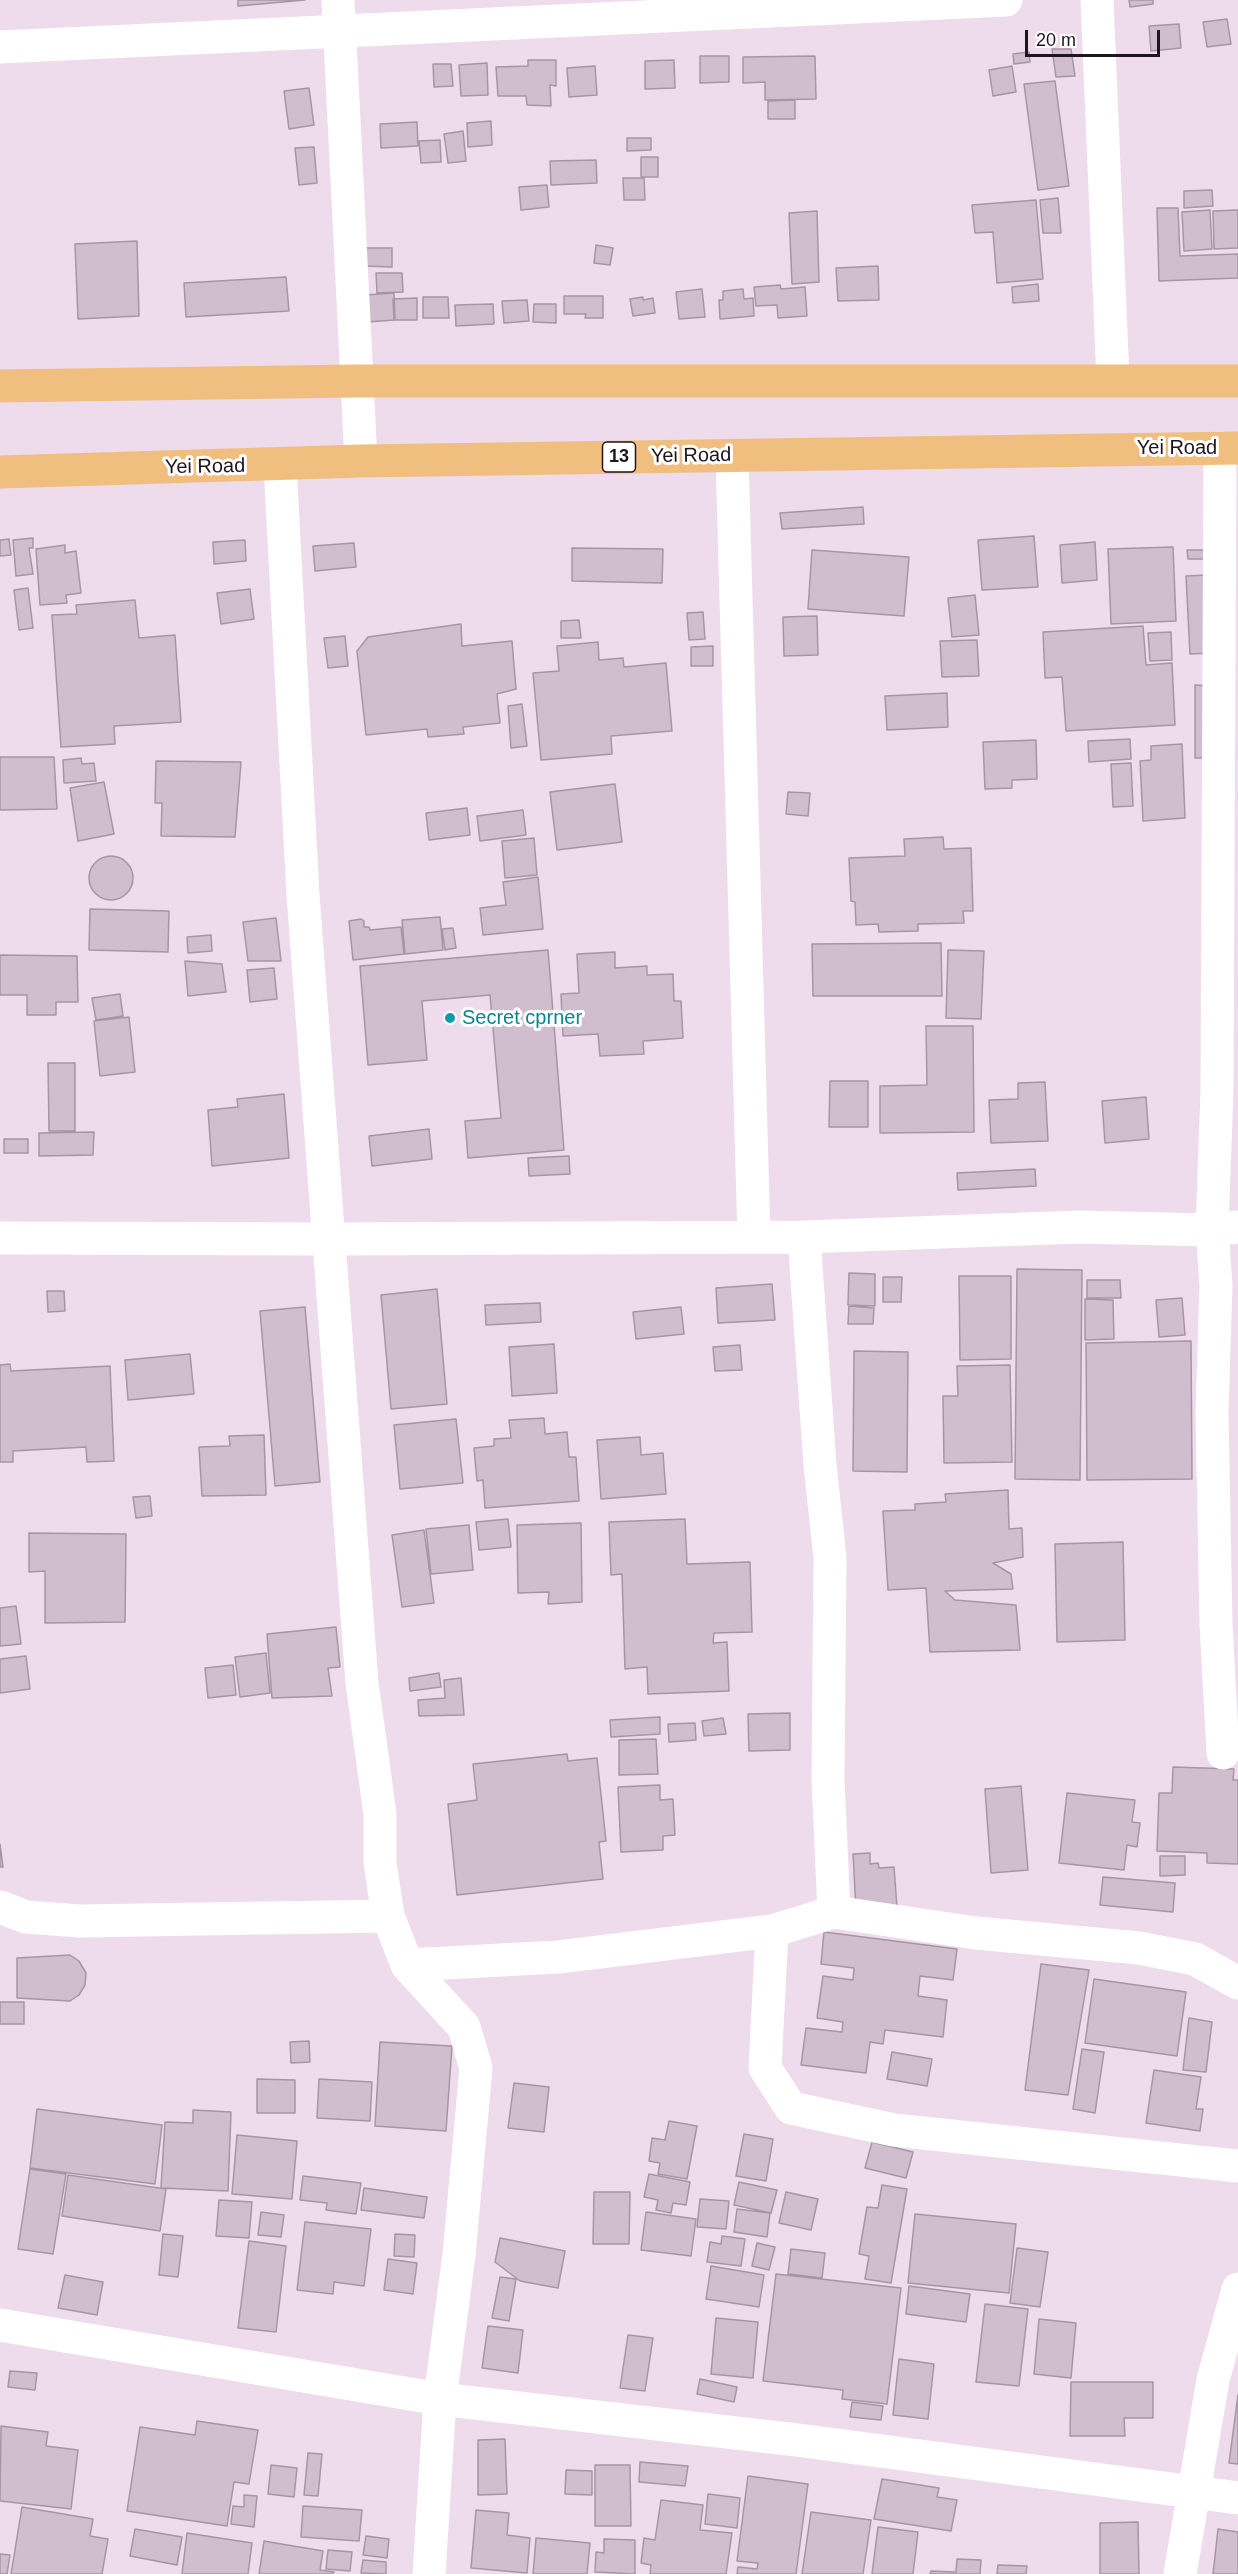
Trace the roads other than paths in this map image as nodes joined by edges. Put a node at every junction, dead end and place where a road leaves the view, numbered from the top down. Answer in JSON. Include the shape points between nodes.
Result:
{"nodes":[{"id":1,"x":1006,"y":0,"type":"edge"},
{"id":2,"x":1097,"y":0,"type":"edge"},
{"id":3,"x":338,"y":16,"type":"edge"},
{"id":4,"x":0,"y":47,"type":"edge"},
{"id":5,"x":1113,"y":380,"type":"junction"},
{"id":6,"x":357,"y":381,"type":"junction"},
{"id":7,"x":1238,"y":381,"type":"edge"},
{"id":8,"x":0,"y":387,"type":"edge"},
{"id":9,"x":1229,"y":448,"type":"edge"},
{"id":10,"x":732,"y":456,"type":"junction"},
{"id":11,"x":361,"y":461,"type":"junction"},
{"id":12,"x":280,"y":465,"type":"junction"},
{"id":13,"x":0,"y":472,"type":"edge"},
{"id":14,"x":1225,"y":1228,"type":"edge"},
{"id":15,"x":754,"y":1237,"type":"junction"},
{"id":16,"x":804,"y":1237,"type":"junction"},
{"id":17,"x":0,"y":1238,"type":"edge"},
{"id":18,"x":330,"y":1239,"type":"junction"},
{"id":19,"x":1222,"y":1753,"type":"dead end"},
{"id":20,"x":0,"y":1907,"type":"edge"},
{"id":21,"x":834,"y":1912,"type":"junction"},
{"id":22,"x":388,"y":1916,"type":"junction"},
{"id":23,"x":772,"y":1931,"type":"junction"},
{"id":24,"x":407,"y":1965,"type":"junction"},
{"id":25,"x":1238,"y":1983,"type":"edge"},
{"id":26,"x":1238,"y":2166,"type":"edge"},
{"id":27,"x":1238,"y":2289,"type":"edge"},
{"id":28,"x":0,"y":2325,"type":"edge"},
{"id":29,"x":440,"y":2399,"type":"junction"},
{"id":30,"x":1193,"y":2491,"type":"junction"},
{"id":31,"x":1238,"y":2498,"type":"edge"},
{"id":32,"x":429,"y":2574,"type":"edge"},
{"id":33,"x":1180,"y":2574,"type":"edge"}],
"edges":[{"from":1,"to":3,"type":"street"},
{"from":2,"to":5,"type":"street"},
{"from":3,"to":4,"type":"street"},
{"from":3,"to":6,"type":"street"},
{"from":5,"to":6,"type":"main road"},
{"from":5,"to":7,"type":"main road"},
{"from":6,"to":8,"type":"main road"},
{"from":6,"to":11,"type":"street"},
{"from":9,"to":10,"type":"main road","name":"Yei Road","number":"13"},
{"from":9,"to":14,"type":"street","via":[[1217,1078]]},
{"from":10,"to":11,"type":"main road","name":"Yei Road","number":"13"},
{"from":10,"to":15,"type":"street"},
{"from":11,"to":12,"type":"main road","name":"Yei Road","number":"13"},
{"from":12,"to":13,"type":"main road","name":"Yei Road","number":"13"},
{"from":12,"to":18,"type":"street","via":[[303,895]]},
{"from":14,"to":16,"type":"street","via":[[1079,1227]]},
{"from":14,"to":19,"type":"street","via":[[1216,1286],[1212,1413]]},
{"from":15,"to":16,"type":"street"},
{"from":15,"to":18,"type":"street"},
{"from":16,"to":21,"type":"street","via":[[830,1558],[828,1780]]},
{"from":17,"to":18,"type":"street"},
{"from":18,"to":22,"type":"street","via":[[362,1683],[380,1814],[380,1863]]},
{"from":20,"to":22,"type":"street","via":[[26,1917],[80,1921]]},
{"from":21,"to":23,"type":"street"},
{"from":21,"to":25,"type":"street","via":[[976,1933],[1138,1948],[1195,1959]]},
{"from":22,"to":24,"type":"street"},
{"from":23,"to":24,"type":"street","via":[[558,1958]]},
{"from":23,"to":26,"type":"street","via":[[765,2067],[791,2108],[894,2130]]},
{"from":24,"to":29,"type":"street","via":[[464,2027],[476,2068],[459,2255]]},
{"from":27,"to":30,"type":"street","via":[[1213,2379]]},
{"from":28,"to":29,"type":"street"},
{"from":29,"to":30,"type":"street"},
{"from":29,"to":32,"type":"street"},
{"from":30,"to":31,"type":"street"},
{"from":30,"to":33,"type":"street"}]}
